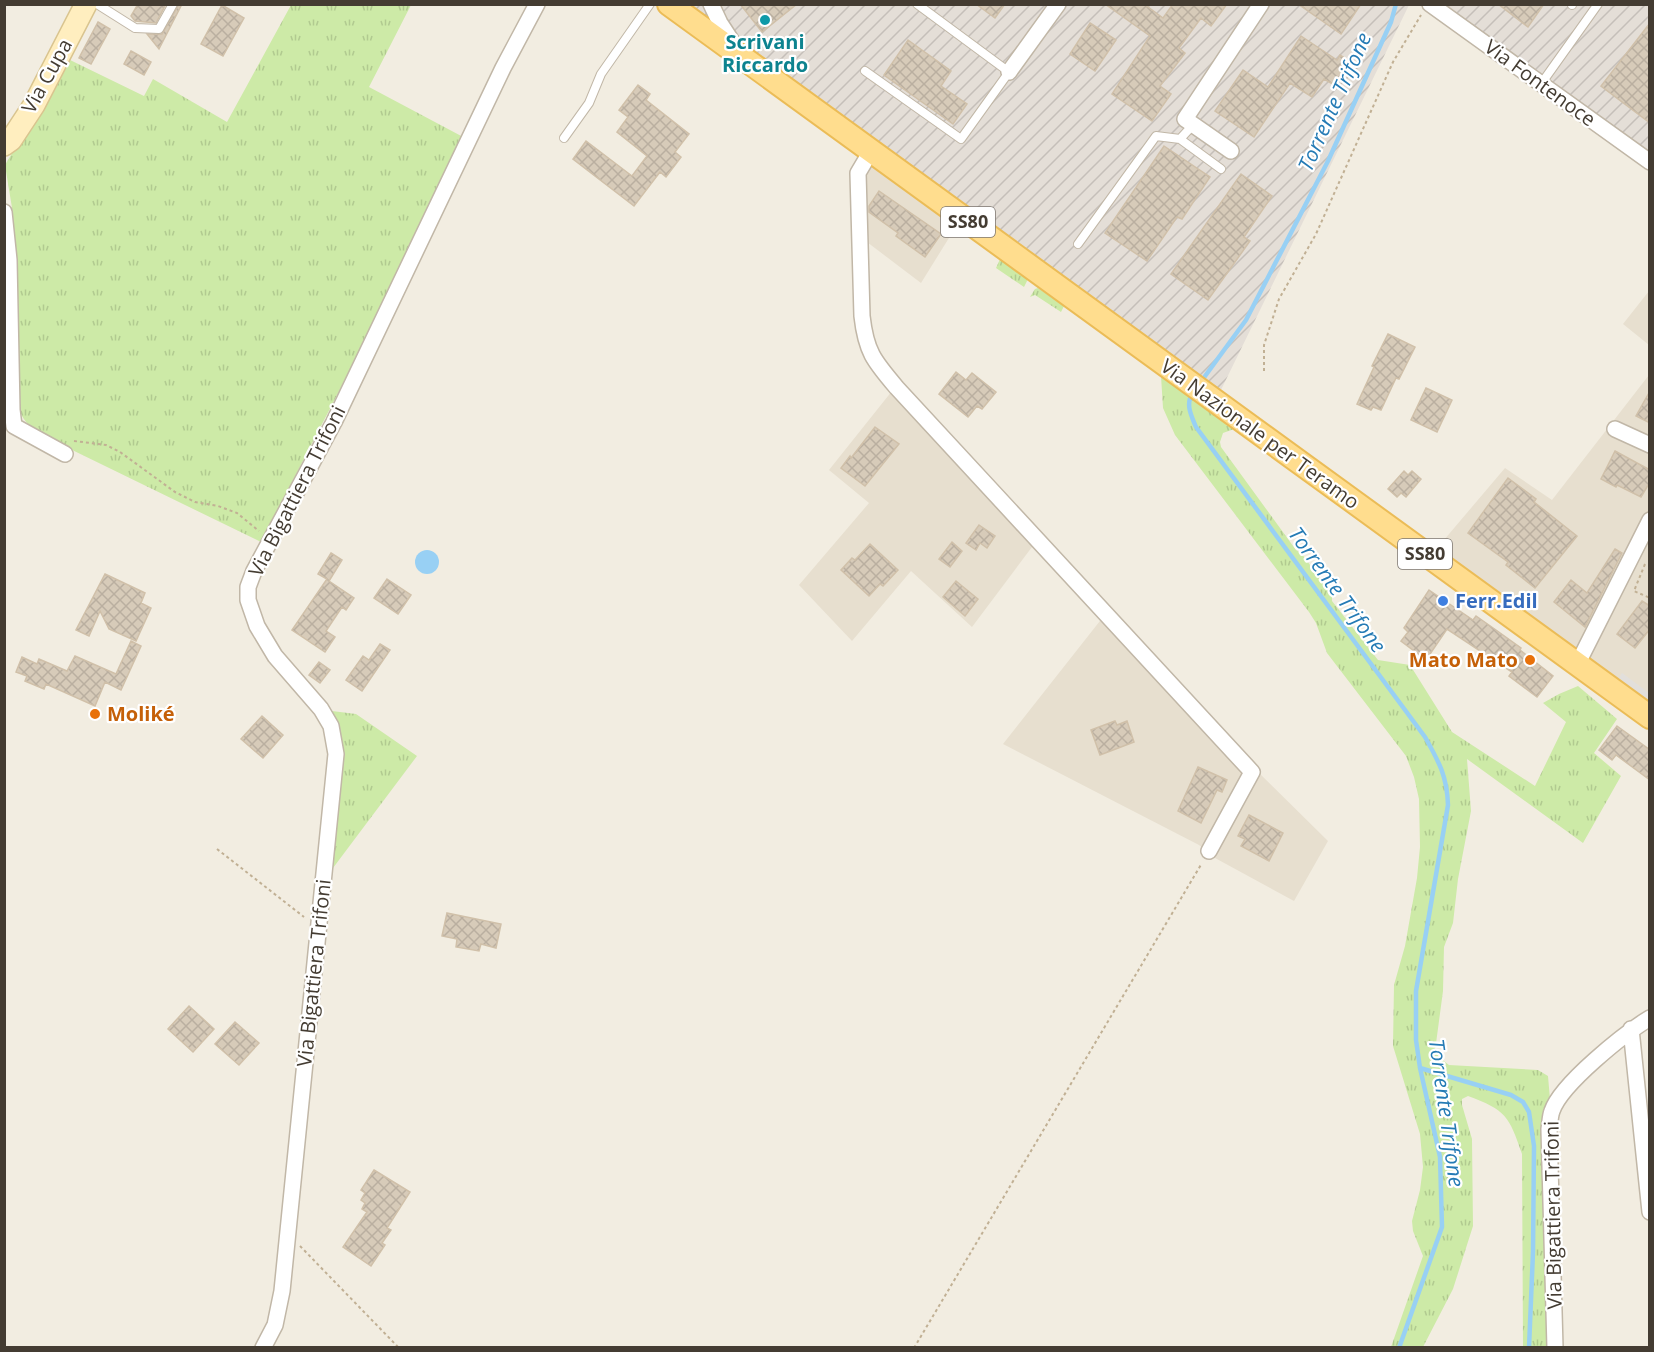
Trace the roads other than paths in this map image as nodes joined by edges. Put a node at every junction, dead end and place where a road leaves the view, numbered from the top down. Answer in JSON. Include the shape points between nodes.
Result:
{"nodes":[{"id":1,"x":86,"y":4,"type":"edge"},
{"id":2,"x":96,"y":4,"type":"edge"},
{"id":3,"x":172,"y":4,"type":"edge"},
{"id":4,"x":537,"y":4,"type":"edge"},
{"id":5,"x":650,"y":4,"type":"edge"},
{"id":6,"x":669,"y":4,"type":"edge"},
{"id":7,"x":711,"y":4,"type":"edge"},
{"id":8,"x":917,"y":4,"type":"edge"},
{"id":9,"x":1058,"y":4,"type":"edge"},
{"id":10,"x":1262,"y":4,"type":"edge"},
{"id":11,"x":1598,"y":4,"type":"edge"},
{"id":12,"x":1426,"y":9,"type":"edge"},
{"id":13,"x":746,"y":60,"type":"junction"},
{"id":14,"x":865,"y":71,"type":"dead end"},
{"id":15,"x":1009,"y":72,"type":"junction"},
{"id":16,"x":1541,"y":84,"type":"junction"},
{"id":17,"x":1193,"y":124,"type":"junction"},
{"id":18,"x":564,"y":138,"type":"dead end"},
{"id":19,"x":1180,"y":140,"type":"junction"},
{"id":20,"x":4,"y":145,"type":"edge"},
{"id":21,"x":871,"y":151,"type":"junction"},
{"id":22,"x":1231,"y":151,"type":"dead end"},
{"id":23,"x":1650,"y":162,"type":"edge"},
{"id":24,"x":1221,"y":169,"type":"dead end"},
{"id":25,"x":4,"y":212,"type":"edge"},
{"id":26,"x":1078,"y":244,"type":"dead end"},
{"id":27,"x":1616,"y":429,"type":"dead end"},
{"id":28,"x":1650,"y":445,"type":"edge"},
{"id":29,"x":65,"y":454,"type":"dead end"},
{"id":30,"x":1650,"y":520,"type":"edge"},
{"id":31,"x":1577,"y":665,"type":"junction"},
{"id":32,"x":1650,"y":717,"type":"edge"},
{"id":33,"x":1209,"y":851,"type":"road end"},
{"id":34,"x":1650,"y":1018,"type":"edge"},
{"id":35,"x":1631,"y":1029,"type":"junction"},
{"id":36,"x":1648,"y":1184,"type":"edge"},
{"id":37,"x":1650,"y":1212,"type":"edge"},
{"id":38,"x":263,"y":1347,"type":"edge"},
{"id":39,"x":1555,"y":1347,"type":"edge"}],
"edges":[{"from":1,"to":20,"type":"street","name":"Via Cupa","via":[[34,105]]},
{"from":2,"to":3,"type":"lane","via":[[135,28],[159,29]]},
{"from":4,"to":38,"type":"street","name":"Via Bigattiera Trifoni","via":[[502,68],[334,422],[248,587],[257,626],[275,656],[321,709],[331,726],[336,754],[282,1291],[275,1325]]},
{"from":5,"to":18,"type":"lane","via":[[601,74],[590,104]]},
{"from":6,"to":13,"type":"main road","name":"Via Nazionale per Teramo","number":"SS80"},
{"from":7,"to":13,"type":"street"},
{"from":8,"to":15,"type":"lane"},
{"from":9,"to":15,"type":"street"},
{"from":10,"to":17,"type":"street","via":[[1185,119]]},
{"from":11,"to":16,"type":"lane"},
{"from":12,"to":16,"type":"street","name":"Via Fontenoce"},
{"from":13,"to":21,"type":"main road","name":"Via Nazionale per Teramo","number":"SS80"},
{"from":14,"to":15,"type":"lane","via":[[961,139]]},
{"from":16,"to":23,"type":"street","name":"Via Fontenoce"},
{"from":17,"to":19,"type":"lane"},
{"from":17,"to":22,"type":"street"},
{"from":19,"to":24,"type":"lane"},
{"from":19,"to":26,"type":"lane","via":[[1155,136]]},
{"from":21,"to":31,"type":"main road","name":"Via Nazionale per Teramo","number":"SS80"},
{"from":21,"to":33,"type":"street","via":[[858,173],[862,316],[873,358],[1252,772]]},
{"from":25,"to":29,"type":"street","via":[[14,426]]},
{"from":27,"to":28,"type":"street"},
{"from":30,"to":31,"type":"street"},
{"from":31,"to":32,"type":"main road","name":"Via Nazionale per Teramo","number":"SS80"},
{"from":34,"to":35,"type":"street","name":"Via Bigattiera Trifoni"},
{"from":35,"to":36,"type":"street"},
{"from":35,"to":39,"type":"street","name":"Via Bigattiera Trifoni","via":[[1560,1095],[1551,1111]]},
{"from":36,"to":37,"type":"street"}]}
